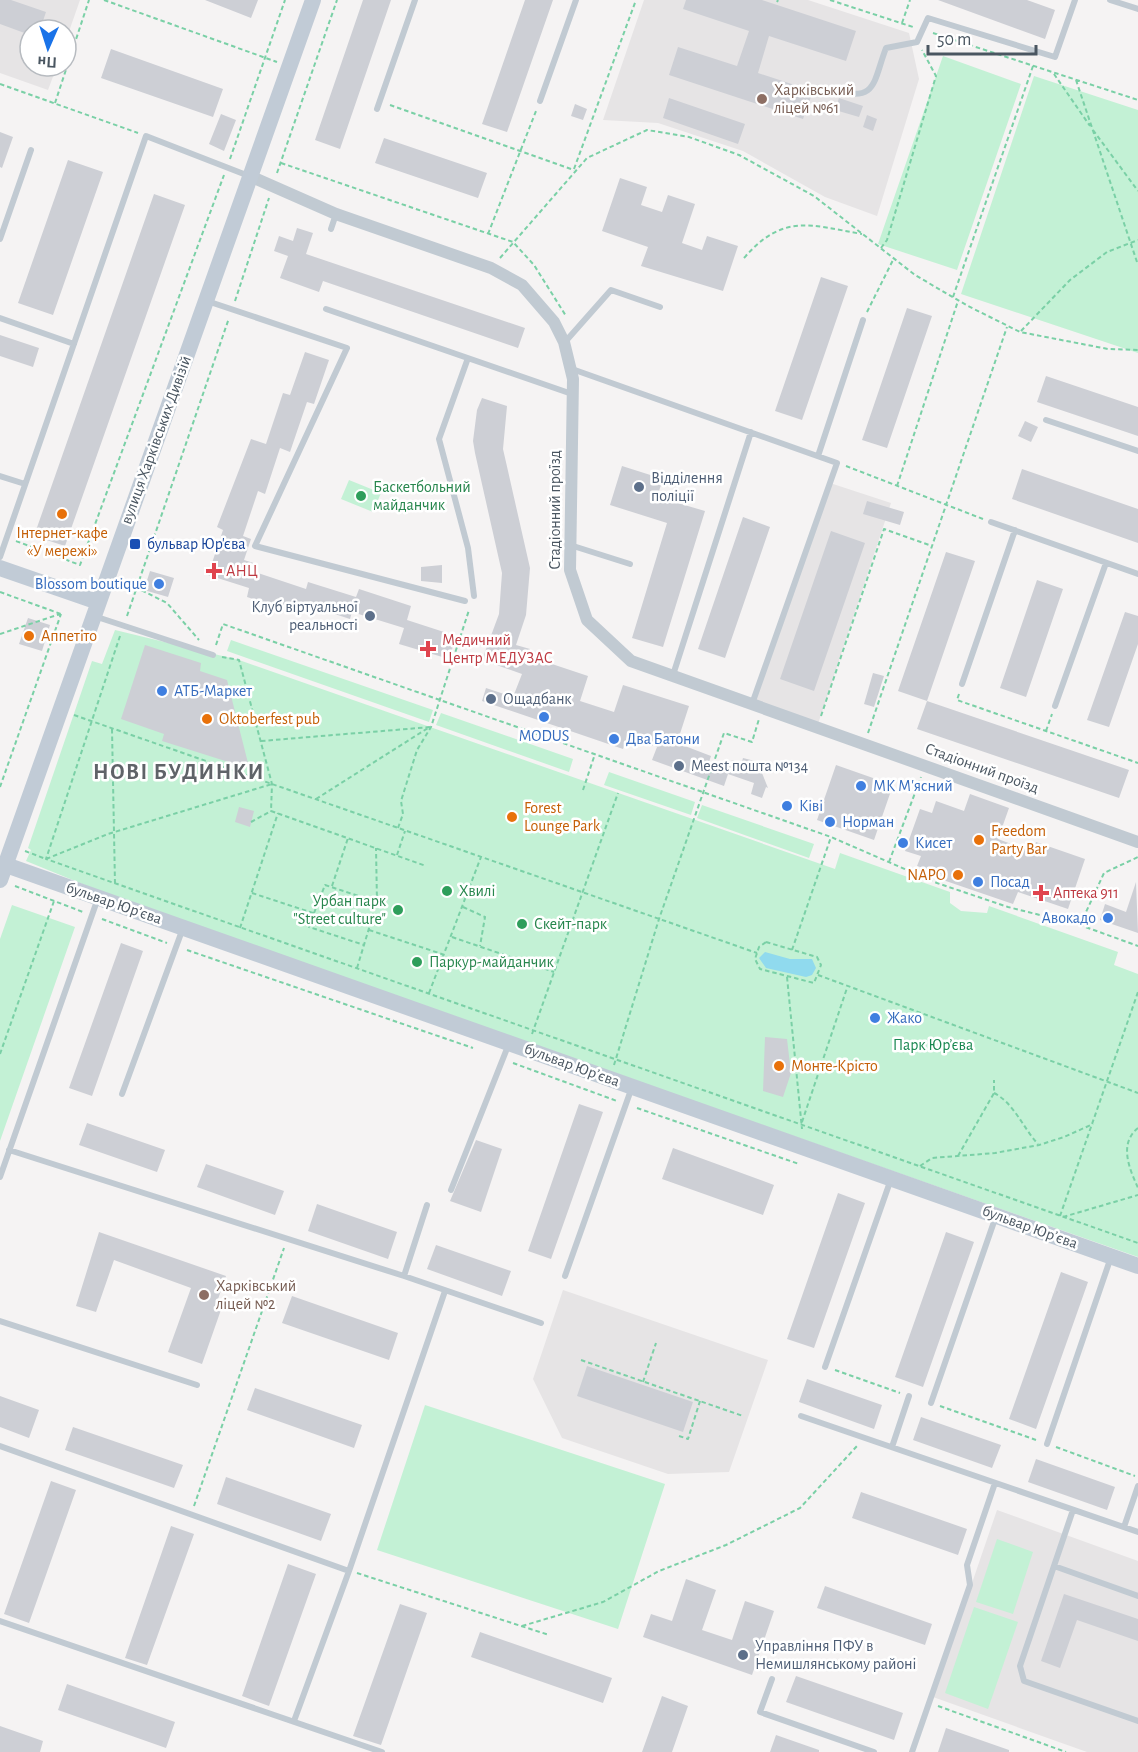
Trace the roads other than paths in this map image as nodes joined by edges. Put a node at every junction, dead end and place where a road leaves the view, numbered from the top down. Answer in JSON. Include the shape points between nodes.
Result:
{"nodes":[{"id":1,"x":313,"y":0,"type":"edge"},
{"id":2,"x":415,"y":0,"type":"edge"},
{"id":3,"x":576,"y":0,"type":"edge"},
{"id":4,"x":1075,"y":0,"type":"edge"},
{"id":5,"x":1110,"y":0,"type":"edge"},
{"id":6,"x":1138,"y":9,"type":"edge"},
{"id":7,"x":834,"y":90,"type":"dead end"},
{"id":8,"x":540,"y":101,"type":"road end"},
{"id":9,"x":377,"y":109,"type":"dead end"},
{"id":10,"x":32,"y":150,"type":"dead end"},
{"id":11,"x":252,"y":177,"type":"junction"},
{"id":12,"x":336,"y":214,"type":"junction"},
{"id":13,"x":331,"y":229,"type":"dead end"},
{"id":14,"x":0,"y":239,"type":"edge"},
{"id":15,"x":207,"y":301,"type":"junction"},
{"id":16,"x":660,"y":307,"type":"dead end"},
{"id":17,"x":326,"y":309,"type":"dead end"},
{"id":18,"x":0,"y":318,"type":"edge"},
{"id":19,"x":863,"y":320,"type":"road end"},
{"id":20,"x":564,"y":342,"type":"junction"},
{"id":21,"x":74,"y":344,"type":"junction"},
{"id":22,"x":468,"y":358,"type":"junction"},
{"id":23,"x":572,"y":369,"type":"junction"},
{"id":24,"x":573,"y":394,"type":"junction"},
{"id":25,"x":1046,"y":420,"type":"dead end"},
{"id":26,"x":751,"y":432,"type":"junction"},
{"id":27,"x":1138,"y":451,"type":"edge"},
{"id":28,"x":818,"y":456,"type":"junction"},
{"id":29,"x":0,"y":476,"type":"edge"},
{"id":30,"x":25,"y":484,"type":"junction"},
{"id":31,"x":991,"y":522,"type":"road end"},
{"id":32,"x":1015,"y":531,"type":"junction"},
{"id":33,"x":570,"y":545,"type":"junction"},
{"id":34,"x":0,"y":557,"type":"edge"},
{"id":35,"x":1106,"y":563,"type":"junction"},
{"id":36,"x":630,"y":564,"type":"dead end"},
{"id":37,"x":0,"y":567,"type":"edge"},
{"id":38,"x":1138,"y":574,"type":"edge"},
{"id":39,"x":474,"y":596,"type":"road end"},
{"id":40,"x":465,"y":602,"type":"dead end"},
{"id":41,"x":96,"y":609,"type":"junction"},
{"id":42,"x":213,"y":655,"type":"road end"},
{"id":43,"x":673,"y":676,"type":"junction"},
{"id":44,"x":962,"y":684,"type":"road end"},
{"id":45,"x":758,"y":706,"type":"junction"},
{"id":46,"x":1055,"y":706,"type":"road end"},
{"id":47,"x":1138,"y":842,"type":"edge"},
{"id":48,"x":5,"y":877,"type":"edge"},
{"id":49,"x":98,"y":897,"type":"junction"},
{"id":50,"x":183,"y":927,"type":"junction"},
{"id":51,"x":506,"y":1051,"type":"junction"},
{"id":52,"x":632,"y":1086,"type":"junction"},
{"id":53,"x":122,"y":1094,"type":"dead end"},
{"id":54,"x":9,"y":1150,"type":"junction"},
{"id":55,"x":0,"y":1177,"type":"edge"},
{"id":56,"x":892,"y":1178,"type":"junction"},
{"id":57,"x":451,"y":1190,"type":"dead end"},
{"id":58,"x":427,"y":1205,"type":"dead end"},
{"id":59,"x":996,"y":1215,"type":"junction"},
{"id":60,"x":1111,"y":1257,"type":"junction"},
{"id":61,"x":1138,"y":1266,"type":"edge"},
{"id":62,"x":404,"y":1276,"type":"junction"},
{"id":63,"x":565,"y":1276,"type":"dead end"},
{"id":64,"x":446,"y":1291,"type":"junction"},
{"id":65,"x":0,"y":1321,"type":"edge"},
{"id":66,"x":541,"y":1323,"type":"dead end"},
{"id":67,"x":825,"y":1367,"type":"road end"},
{"id":68,"x":197,"y":1385,"type":"dead end"},
{"id":69,"x":909,"y":1396,"type":"road end"},
{"id":70,"x":931,"y":1403,"type":"road end"},
{"id":71,"x":801,"y":1416,"type":"dead end"},
{"id":72,"x":1047,"y":1444,"type":"road end"},
{"id":73,"x":0,"y":1446,"type":"edge"},
{"id":74,"x":892,"y":1447,"type":"junction"},
{"id":75,"x":995,"y":1483,"type":"junction"},
{"id":76,"x":1138,"y":1486,"type":"edge"},
{"id":77,"x":1073,"y":1510,"type":"junction"},
{"id":78,"x":1124,"y":1527,"type":"junction"},
{"id":79,"x":1138,"y":1532,"type":"edge"},
{"id":80,"x":1054,"y":1566,"type":"junction"},
{"id":81,"x":349,"y":1570,"type":"junction"},
{"id":82,"x":1138,"y":1596,"type":"edge"},
{"id":83,"x":0,"y":1621,"type":"edge"},
{"id":84,"x":772,"y":1679,"type":"dead end"},
{"id":85,"x":294,"y":1721,"type":"junction"},
{"id":86,"x":1138,"y":1721,"type":"edge"},
{"id":87,"x":382,"y":1752,"type":"edge"},
{"id":88,"x":874,"y":1752,"type":"edge"},
{"id":89,"x":912,"y":1752,"type":"edge"}],
"edges":[{"from":1,"to":11,"type":"street","name":"вулиця Харківських Дивізій"},
{"from":2,"to":9,"type":"lane"},
{"from":3,"to":8,"type":"lane"},
{"from":4,"to":7,"type":"lane","via":[[1055,57],[928,18],[917,42],[886,48],[871,88],[864,94],[853,96]]},
{"from":5,"to":6,"type":"lane"},
{"from":10,"to":14,"type":"lane"},
{"from":11,"to":12,"type":"street","name":"Стадіонний проїзд"},
{"from":11,"to":15,"type":"street","name":"вулиця Харківських Дивізій"},
{"from":11,"to":21,"type":"lane","via":[[146,136]]},
{"from":12,"to":13,"type":"lane"},
{"from":12,"to":20,"type":"street","name":"Стадіонний проїзд","via":[[491,268],[522,285],[554,322]]},
{"from":15,"to":40,"type":"lane","via":[[347,348],[255,546]]},
{"from":15,"to":41,"type":"street","name":"вулиця Харківських Дивізій"},
{"from":16,"to":20,"type":"lane","via":[[611,290]]},
{"from":17,"to":22,"type":"lane"},
{"from":18,"to":21,"type":"lane"},
{"from":19,"to":28,"type":"lane"},
{"from":20,"to":23,"type":"street","name":"Стадіонний проїзд"},
{"from":21,"to":30,"type":"lane"},
{"from":22,"to":24,"type":"lane"},
{"from":22,"to":39,"type":"lane","via":[[439,439],[468,548]]},
{"from":23,"to":24,"type":"street","name":"Стадіонний проїзд"},
{"from":23,"to":26,"type":"lane"},
{"from":24,"to":33,"type":"street","name":"Стадіонний проїзд"},
{"from":25,"to":27,"type":"lane"},
{"from":26,"to":28,"type":"lane"},
{"from":26,"to":43,"type":"lane"},
{"from":28,"to":45,"type":"lane","via":[[837,463]]},
{"from":29,"to":30,"type":"lane"},
{"from":30,"to":34,"type":"lane"},
{"from":31,"to":32,"type":"lane"},
{"from":32,"to":35,"type":"lane"},
{"from":32,"to":44,"type":"lane"},
{"from":33,"to":36,"type":"lane"},
{"from":33,"to":43,"type":"street","name":"Стадіонний проїзд","via":[[570,570],[587,620],[631,661]]},
{"from":35,"to":38,"type":"lane"},
{"from":35,"to":46,"type":"lane"},
{"from":37,"to":41,"type":"street"},
{"from":41,"to":42,"type":"lane","via":[[124,626]]},
{"from":41,"to":48,"type":"street","name":"вулиця Харківських Дивізій"},
{"from":43,"to":45,"type":"street","name":"Стадіонний проїзд"},
{"from":45,"to":47,"type":"street","name":"Стадіонний проїзд"},
{"from":48,"to":49,"type":"street","name":"бульвар Юрʼєва","via":[[61,884]]},
{"from":49,"to":50,"type":"street","name":"бульвар Юрʼєва"},
{"from":49,"to":54,"type":"lane"},
{"from":50,"to":51,"type":"street","name":"бульвар Юрʼєва"},
{"from":50,"to":53,"type":"lane"},
{"from":51,"to":52,"type":"street","name":"бульвар Юрʼєва","via":[[526,1049]]},
{"from":51,"to":57,"type":"lane"},
{"from":52,"to":56,"type":"street","name":"бульвар Юрʼєва","via":[[791,1153]]},
{"from":52,"to":63,"type":"lane"},
{"from":54,"to":55,"type":"lane"},
{"from":54,"to":62,"type":"lane"},
{"from":56,"to":59,"type":"street","name":"бульвар Юрʼєва"},
{"from":56,"to":67,"type":"lane"},
{"from":58,"to":62,"type":"lane"},
{"from":59,"to":60,"type":"street","name":"бульвар Юрʼєва"},
{"from":59,"to":70,"type":"lane"},
{"from":60,"to":61,"type":"street","name":"бульвар Юрʼєва"},
{"from":60,"to":72,"type":"lane"},
{"from":62,"to":64,"type":"lane"},
{"from":64,"to":66,"type":"lane"},
{"from":64,"to":81,"type":"lane"},
{"from":65,"to":68,"type":"lane"},
{"from":69,"to":74,"type":"lane"},
{"from":71,"to":74,"type":"lane"},
{"from":73,"to":81,"type":"lane"},
{"from":74,"to":75,"type":"lane"},
{"from":75,"to":77,"type":"lane"},
{"from":75,"to":89,"type":"lane","via":[[967,1565],[970,1585]]},
{"from":76,"to":78,"type":"lane"},
{"from":77,"to":78,"type":"lane"},
{"from":77,"to":80,"type":"lane"},
{"from":78,"to":79,"type":"lane"},
{"from":80,"to":82,"type":"lane"},
{"from":80,"to":86,"type":"lane","via":[[1020,1666],[1024,1680]]},
{"from":81,"to":85,"type":"lane"},
{"from":83,"to":85,"type":"lane"},
{"from":84,"to":88,"type":"lane","via":[[760,1712]]},
{"from":85,"to":87,"type":"lane"}]}
